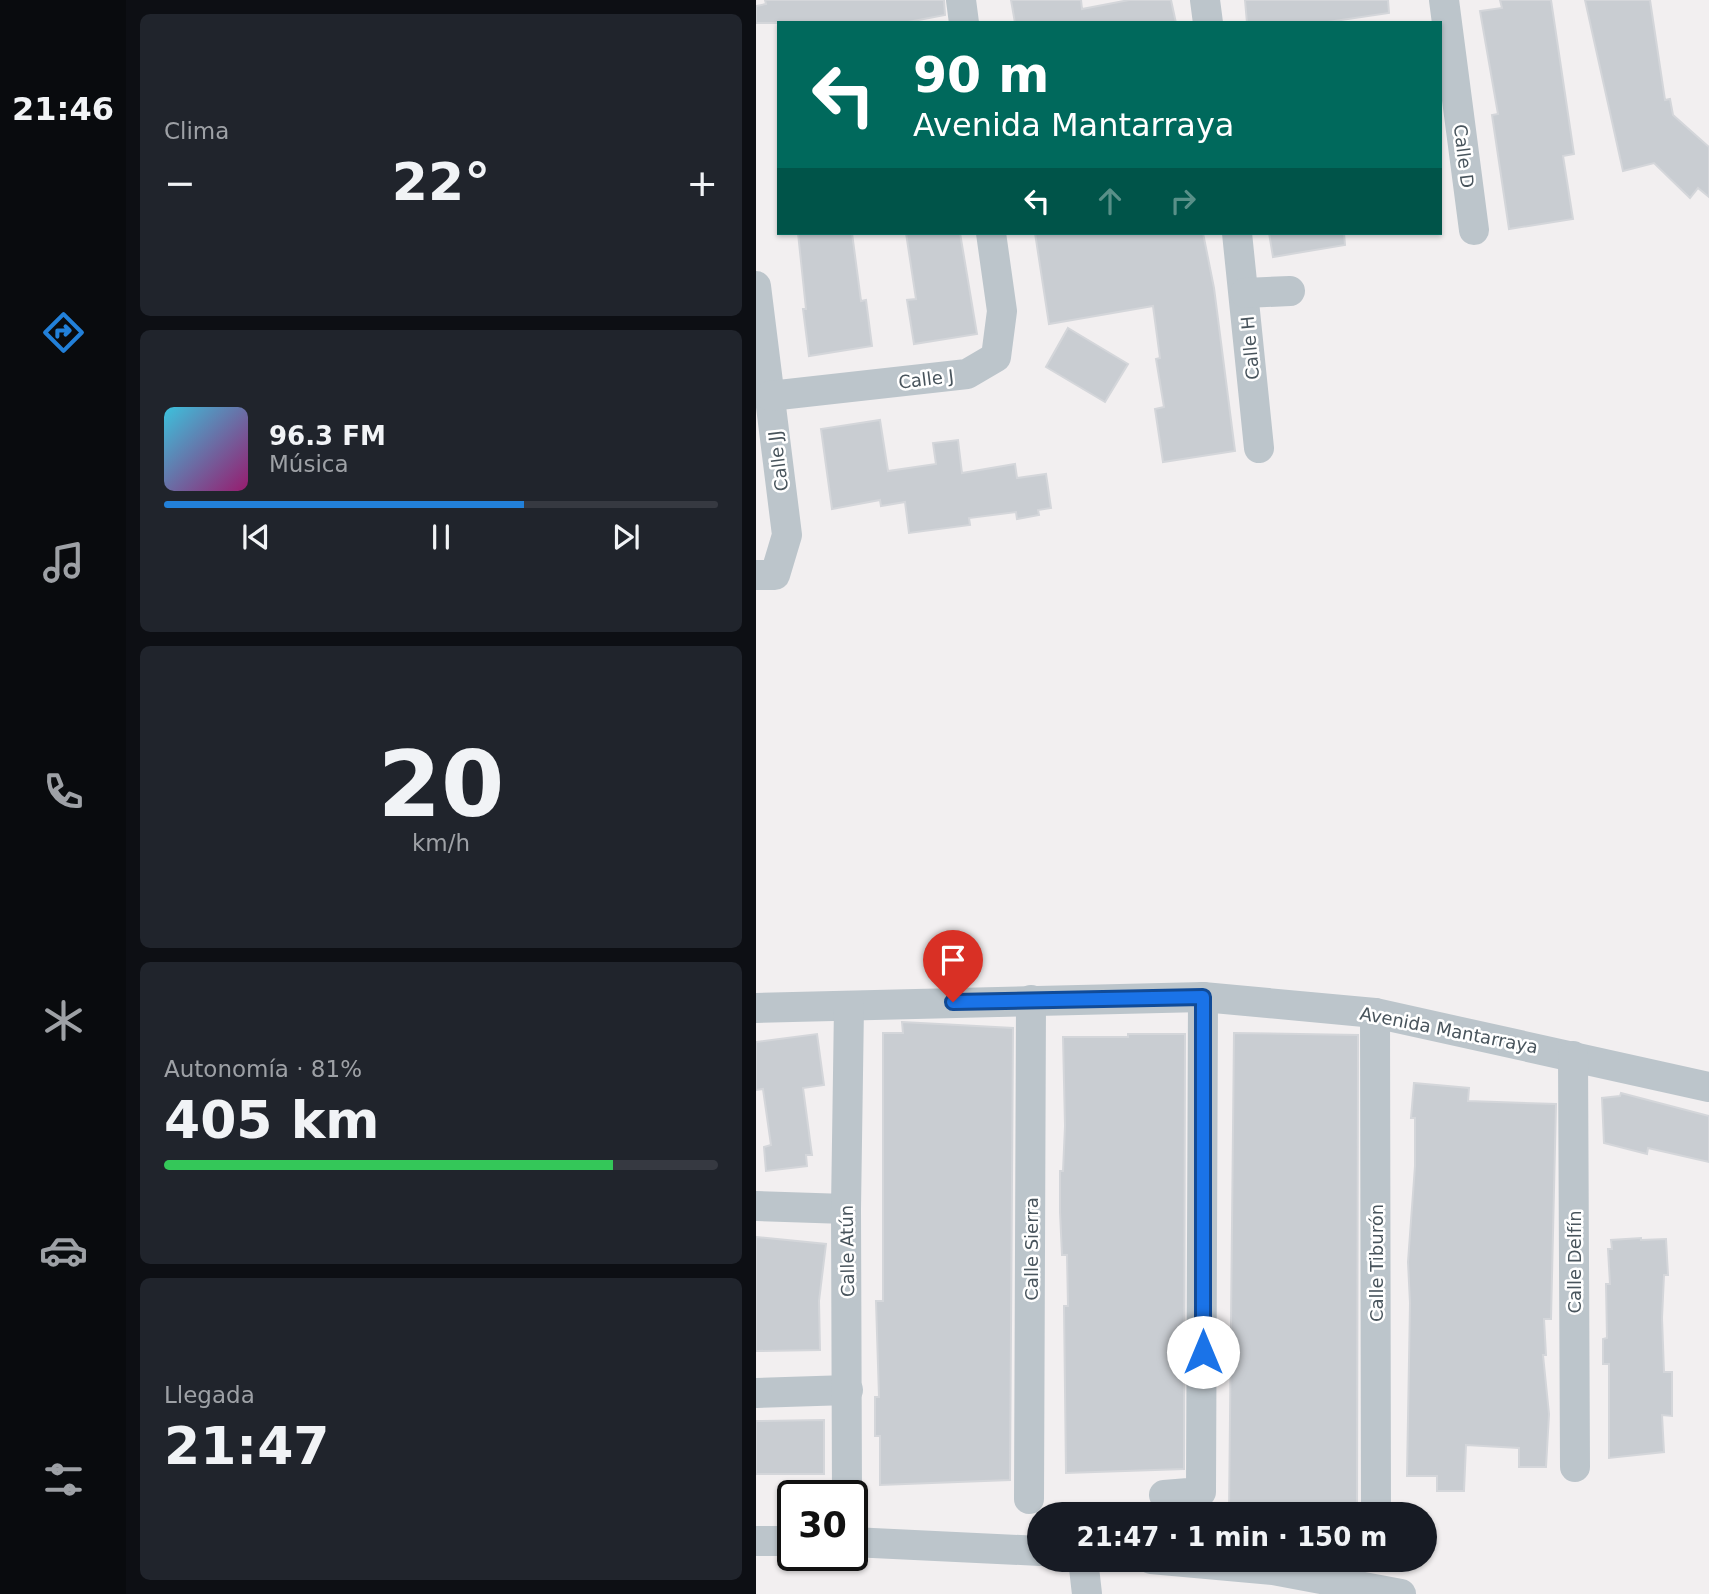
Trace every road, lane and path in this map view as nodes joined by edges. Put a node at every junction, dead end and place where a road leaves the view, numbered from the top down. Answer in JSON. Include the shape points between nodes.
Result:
{"nodes":[{"id":1,"x":961,"y":0,"type":"edge"},
{"id":2,"x":1205,"y":0,"type":"edge"},
{"id":3,"x":1444,"y":0,"type":"edge"},
{"id":4,"x":964,"y":21,"type":"edge"},
{"id":5,"x":1208,"y":21,"type":"edge"},
{"id":6,"x":1474,"y":230,"type":"dead end"},
{"id":7,"x":991,"y":235,"type":"edge"},
{"id":8,"x":1237,"y":235,"type":"edge"},
{"id":9,"x":756,"y":286,"type":"edge"},
{"id":10,"x":1290,"y":291,"type":"dead end"},
{"id":11,"x":1245,"y":293,"type":"junction"},
{"id":12,"x":770,"y":397,"type":"junction"},
{"id":13,"x":1259,"y":448,"type":"dead end"},
{"id":14,"x":756,"y":575,"type":"edge"},
{"id":15,"x":1203,"y":997,"type":"junction"},
{"id":16,"x":1031,"y":1000,"type":"junction"},
{"id":17,"x":849,"y":1006,"type":"junction"},
{"id":18,"x":756,"y":1008,"type":"edge"},
{"id":19,"x":1375,"y":1013,"type":"junction"},
{"id":20,"x":1573,"y":1056,"type":"junction"},
{"id":21,"x":1709,"y":1087,"type":"edge"},
{"id":22,"x":756,"y":1206,"type":"edge"},
{"id":23,"x":846,"y":1209,"type":"junction"},
{"id":24,"x":848,"y":1390,"type":"junction"},
{"id":25,"x":756,"y":1393,"type":"edge"},
{"id":26,"x":1575,"y":1467,"type":"dead end"},
{"id":27,"x":847,"y":1480,"type":"edge"},
{"id":28,"x":1164,"y":1495,"type":"dead end"},
{"id":29,"x":1029,"y":1499,"type":"dead end"},
{"id":30,"x":1376,"y":1502,"type":"edge"},
{"id":31,"x":756,"y":1541,"type":"edge"},
{"id":32,"x":777,"y":1541,"type":"edge"},
{"id":33,"x":868,"y":1543,"type":"edge"},
{"id":34,"x":1027,"y":1550,"type":"edge"},
{"id":35,"x":1084,"y":1572,"type":"edge"},
{"id":36,"x":1221,"y":1572,"type":"edge"},
{"id":37,"x":1274,"y":1582,"type":"edge"},
{"id":38,"x":1087,"y":1594,"type":"edge"},
{"id":39,"x":1401,"y":1594,"type":"edge"}],
"edges":[{"from":1,"to":4,"type":"street"},
{"from":2,"to":5,"type":"street"},
{"from":3,"to":6,"type":"street","name":"Calle D"},
{"from":7,"to":12,"type":"street","name":"Calle J","via":[[1002,311],[996,357],[967,374]]},
{"from":8,"to":11,"type":"street"},
{"from":9,"to":12,"type":"street","name":"Calle JJ"},
{"from":10,"to":11,"type":"street","name":"Calle H"},
{"from":11,"to":13,"type":"street","name":"Calle H"},
{"from":12,"to":14,"type":"street","name":"Calle JJ","via":[[787,536],[775,575]]},
{"from":15,"to":16,"type":"street","name":"Avenida Mantarraya"},
{"from":15,"to":19,"type":"street","name":"Avenida Mantarraya"},
{"from":15,"to":28,"type":"street","via":[[1201,1492]]},
{"from":16,"to":17,"type":"street","name":"Avenida Mantarraya"},
{"from":16,"to":29,"type":"street","name":"Calle Sierra"},
{"from":17,"to":18,"type":"street","name":"Avenida Mantarraya"},
{"from":17,"to":23,"type":"street","name":"Calle Atún"},
{"from":19,"to":20,"type":"street","name":"Avenida Mantarraya"},
{"from":19,"to":30,"type":"street","name":"Calle Tiburón"},
{"from":20,"to":21,"type":"street","name":"Avenida Mantarraya"},
{"from":20,"to":26,"type":"street","name":"Calle Delfín"},
{"from":22,"to":23,"type":"street"},
{"from":23,"to":24,"type":"street","name":"Calle Atún"},
{"from":24,"to":25,"type":"street"},
{"from":24,"to":27,"type":"street","name":"Calle Atún"},
{"from":31,"to":32,"type":"street"},
{"from":33,"to":34,"type":"street"},
{"from":35,"to":38,"type":"street"},
{"from":36,"to":37,"type":"street"},
{"from":37,"to":39,"type":"street"}]}
